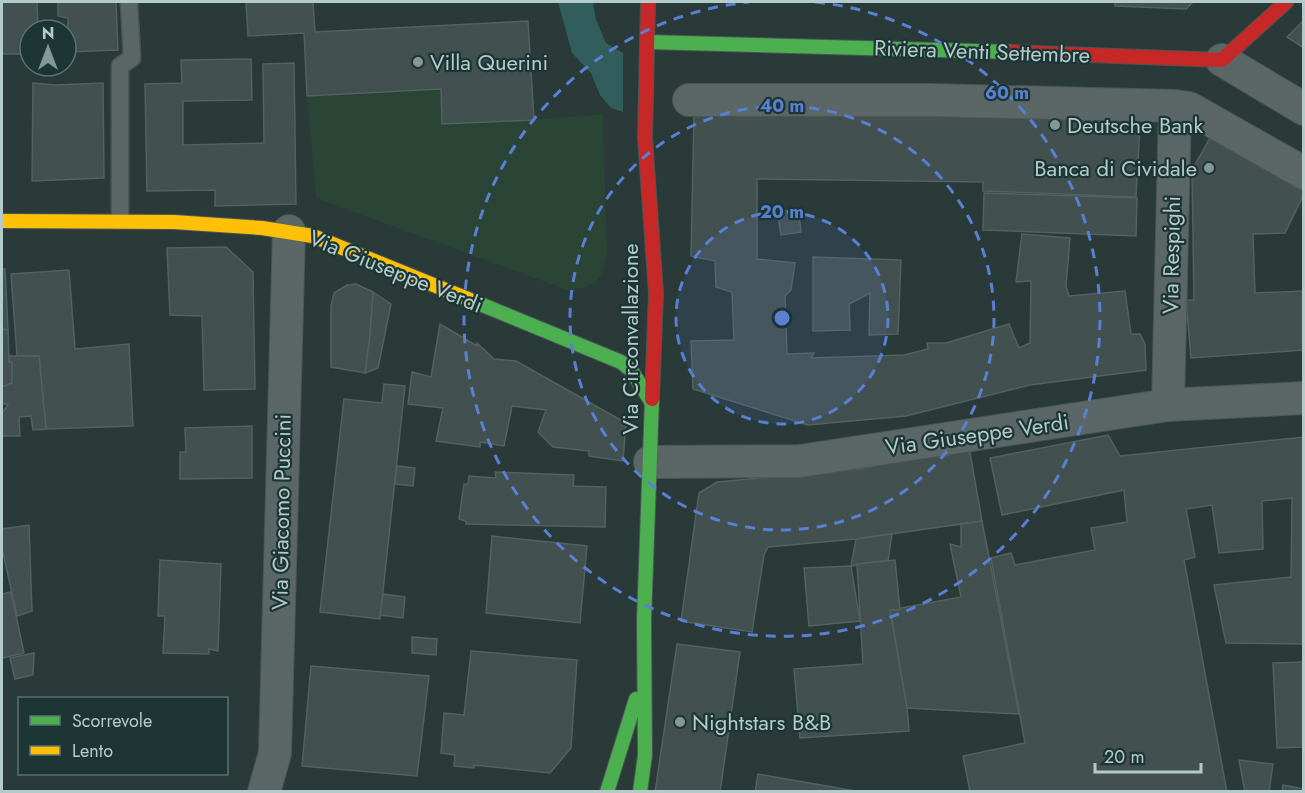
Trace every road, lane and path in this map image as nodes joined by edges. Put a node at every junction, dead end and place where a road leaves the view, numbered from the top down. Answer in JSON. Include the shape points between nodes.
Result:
{"nodes":[{"id":1,"x":129,"y":2,"type":"edge"},
{"id":2,"x":648,"y":2,"type":"edge"},
{"id":3,"x":1286,"y":2,"type":"edge"},
{"id":4,"x":648,"y":42,"type":"junction"},
{"id":5,"x":1222,"y":60,"type":"junction"},
{"id":6,"x":689,"y":100,"type":"dead end"},
{"id":7,"x":1175,"y":106,"type":"junction"},
{"id":8,"x":1304,"y":110,"type":"edge"},
{"id":9,"x":1304,"y":172,"type":"edge"},
{"id":10,"x":120,"y":220,"type":"junction"},
{"id":11,"x":2,"y":221,"type":"edge"},
{"id":12,"x":289,"y":231,"type":"junction"},
{"id":13,"x":1304,"y":398,"type":"edge"},
{"id":14,"x":652,"y":403,"type":"junction"},
{"id":15,"x":1168,"y":405,"type":"junction"},
{"id":16,"x":650,"y":462,"type":"junction"},
{"id":17,"x":643,"y":677,"type":"junction"},
{"id":18,"x":264,"y":792,"type":"edge"},
{"id":19,"x":607,"y":792,"type":"edge"},
{"id":20,"x":640,"y":792,"type":"edge"}],
"edges":[{"from":1,"to":10,"type":"lane","via":[[132,58],[120,66]]},
{"from":2,"to":4,"type":"street","name":"Via Circonvallazione"},
{"from":3,"to":5,"type":"street"},
{"from":4,"to":5,"type":"street","name":"Riviera Venti Settembre"},
{"from":4,"to":14,"type":"street","name":"Via Circonvallazione","via":[[645,138],[656,293]]},
{"from":5,"to":8,"type":"street","name":"Riviera Venti Settembre"},
{"from":6,"to":7,"type":"street"},
{"from":7,"to":9,"type":"street","via":[[1189,108]]},
{"from":7,"to":15,"type":"street","name":"Via Respighi"},
{"from":10,"to":11,"type":"street","name":"Via Giuseppe Verdi"},
{"from":10,"to":12,"type":"street","name":"Via Giuseppe Verdi"},
{"from":12,"to":14,"type":"street","name":"Via Giuseppe Verdi","via":[[313,236],[621,362]]},
{"from":12,"to":18,"type":"street","name":"Via Giacomo Puccini","via":[[275,753]]},
{"from":13,"to":15,"type":"street","name":"Via Giuseppe Verdi"},
{"from":14,"to":16,"type":"street","name":"Via Circonvallazione"},
{"from":15,"to":16,"type":"street","name":"Via Giuseppe Verdi","via":[[800,461]]},
{"from":16,"to":17,"type":"street","name":"Via Circonvallazione"},
{"from":17,"to":19,"type":"street","name":"Via Circonvallazione"},
{"from":17,"to":20,"type":"street","name":"Via Circonvallazione","via":[[645,755]]}]}
